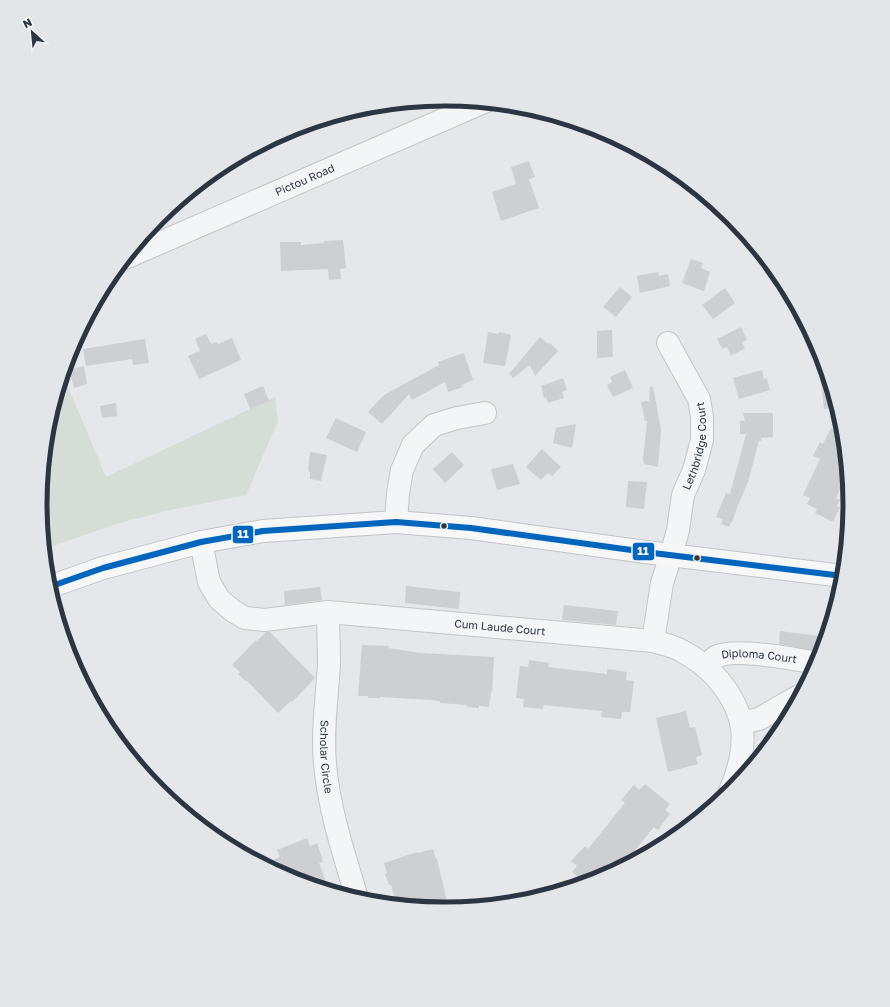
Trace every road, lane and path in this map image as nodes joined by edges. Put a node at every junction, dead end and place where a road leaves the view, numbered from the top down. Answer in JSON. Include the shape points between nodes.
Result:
{"nodes":[{"id":1,"x":474,"y":106,"type":"edge"},
{"id":2,"x":135,"y":253,"type":"edge"},
{"id":3,"x":668,"y":343,"type":"dead end"},
{"id":4,"x":485,"y":413,"type":"dead end"},
{"id":5,"x":396,"y":522,"type":"junction"},
{"id":6,"x":201,"y":542,"type":"junction"},
{"id":7,"x":671,"y":555,"type":"junction"},
{"id":8,"x":836,"y":575,"type":"edge"},
{"id":9,"x":56,"y":585,"type":"edge"},
{"id":10,"x":328,"y":612,"type":"junction"},
{"id":11,"x":653,"y":641,"type":"junction"},
{"id":12,"x":810,"y":662,"type":"edge"},
{"id":13,"x":706,"y":666,"type":"junction"},
{"id":14,"x":791,"y":701,"type":"edge"},
{"id":15,"x":741,"y":723,"type":"junction"},
{"id":16,"x":736,"y":774,"type":"edge"},
{"id":17,"x":355,"y":891,"type":"edge"}],
"edges":[{"from":1,"to":2,"type":"street","name":"Pictou Road"},
{"from":3,"to":7,"type":"street","name":"Lethbridge Court","via":[[699,399],[702,417],[702,440],[684,495]]},
{"from":4,"to":5,"type":"street","via":[[434,425],[413,445],[402,470]]},
{"from":5,"to":6,"type":"main road","via":[[263,531]]},
{"from":5,"to":7,"type":"main road","via":[[471,528]]},
{"from":6,"to":9,"type":"main road","via":[[104,568]]},
{"from":6,"to":10,"type":"street","name":"Cum Laude Court","via":[[209,582],[219,599],[245,618],[265,620]]},
{"from":7,"to":8,"type":"main road"},
{"from":7,"to":11,"type":"street","name":"Lethbridge Court","via":[[662,583]]},
{"from":10,"to":11,"type":"street","name":"Cum Laude Court"},
{"from":10,"to":17,"type":"street","name":"Scholar Circle","via":[[325,765],[331,801]]},
{"from":11,"to":13,"type":"street","name":"Cum Laude Court","via":[[682,650]]},
{"from":12,"to":13,"type":"street","name":"Diploma Court","via":[[732,653],[717,656]]},
{"from":13,"to":15,"type":"street","name":"Cum Laude Court","via":[[729,692]]},
{"from":14,"to":15,"type":"street","via":[[759,720]]},
{"from":15,"to":16,"type":"street","name":"Cum Laude Court","via":[[741,751]]}]}
